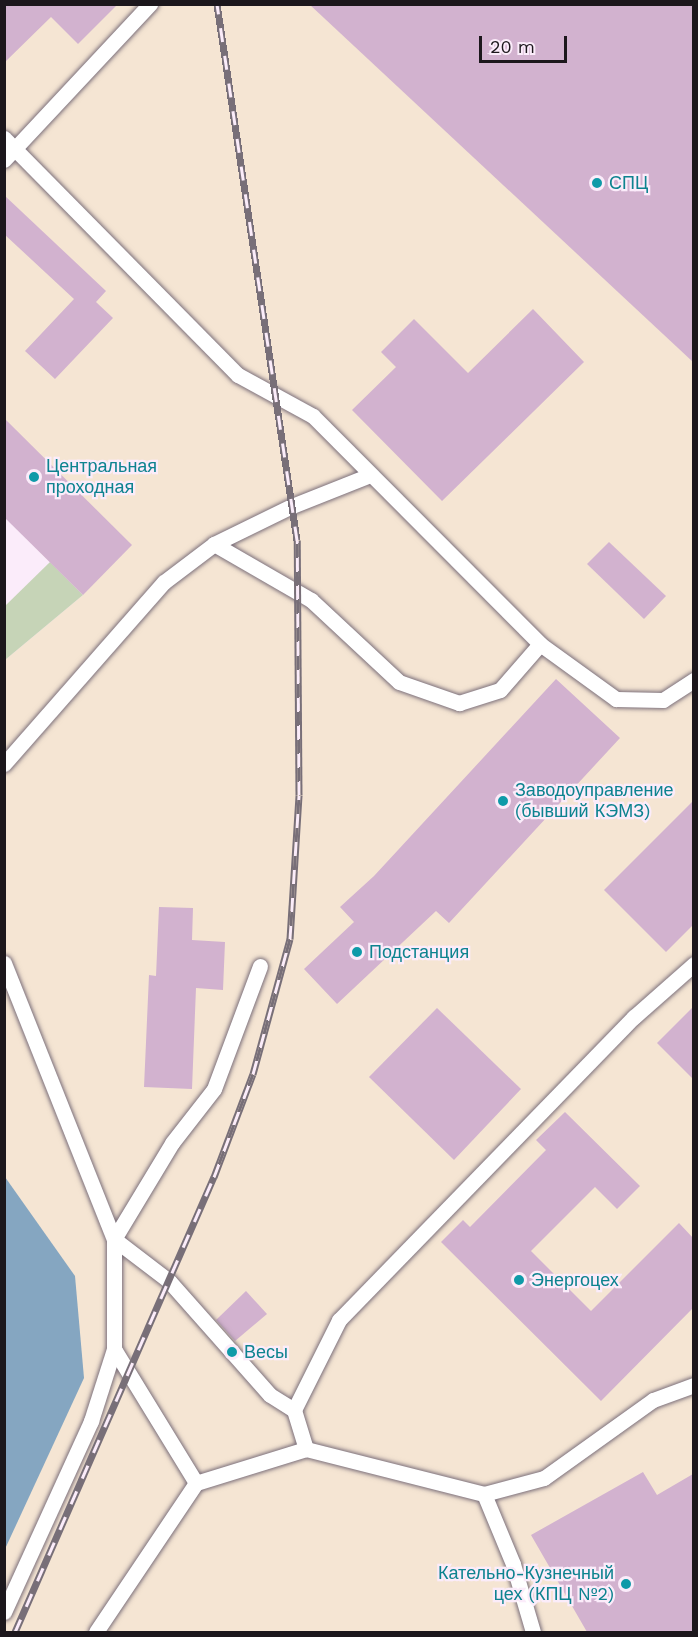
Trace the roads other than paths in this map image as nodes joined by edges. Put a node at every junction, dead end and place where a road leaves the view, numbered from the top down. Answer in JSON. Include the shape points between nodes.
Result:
{"nodes":[{"id":1,"x":150,"y":4,"type":"edge"},
{"id":2,"x":4,"y":138,"type":"edge"},
{"id":3,"x":16,"y":149,"type":"junction"},
{"id":4,"x":4,"y":160,"type":"edge"},
{"id":5,"x":370,"y":476,"type":"junction"},
{"id":6,"x":214,"y":544,"type":"junction"},
{"id":7,"x":540,"y":644,"type":"junction"},
{"id":8,"x":693,"y":680,"type":"edge"},
{"id":9,"x":4,"y":764,"type":"edge"},
{"id":10,"x":4,"y":963,"type":"edge"},
{"id":11,"x":693,"y":964,"type":"edge"},
{"id":12,"x":260,"y":966,"type":"dead end"},
{"id":13,"x":114,"y":1239,"type":"junction"},
{"id":14,"x":114,"y":1349,"type":"junction"},
{"id":15,"x":693,"y":1385,"type":"edge"},
{"id":16,"x":294,"y":1410,"type":"junction"},
{"id":17,"x":306,"y":1449,"type":"junction"},
{"id":18,"x":196,"y":1484,"type":"junction"},
{"id":19,"x":484,"y":1494,"type":"junction"},
{"id":20,"x":4,"y":1612,"type":"edge"},
{"id":21,"x":96,"y":1632,"type":"edge"},
{"id":22,"x":533,"y":1632,"type":"edge"}],
"edges":[{"from":1,"to":3,"type":"lane"},
{"from":2,"to":3,"type":"lane"},
{"from":3,"to":4,"type":"lane"},
{"from":3,"to":5,"type":"lane","via":[[238,375],[313,416]]},
{"from":5,"to":6,"type":"lane","via":[[292,506]]},
{"from":5,"to":7,"type":"lane"},
{"from":6,"to":7,"type":"lane","via":[[311,600],[399,682],[459,704],[500,690]]},
{"from":6,"to":9,"type":"lane","via":[[164,582]]},
{"from":7,"to":8,"type":"lane","via":[[616,699],[663,700]]},
{"from":10,"to":13,"type":"lane"},
{"from":11,"to":16,"type":"lane","via":[[634,1017],[339,1320]]},
{"from":12,"to":13,"type":"lane","via":[[214,1089],[172,1143]]},
{"from":13,"to":14,"type":"lane"},
{"from":13,"to":16,"type":"lane","via":[[168,1281],[270,1395]]},
{"from":14,"to":18,"type":"lane"},
{"from":14,"to":20,"type":"lane","via":[[91,1420]]},
{"from":15,"to":19,"type":"lane","via":[[654,1400],[544,1478]]},
{"from":16,"to":17,"type":"lane"},
{"from":17,"to":18,"type":"lane"},
{"from":17,"to":19,"type":"lane"},
{"from":18,"to":21,"type":"lane"},
{"from":19,"to":22,"type":"lane","via":[[513,1564]]}]}
